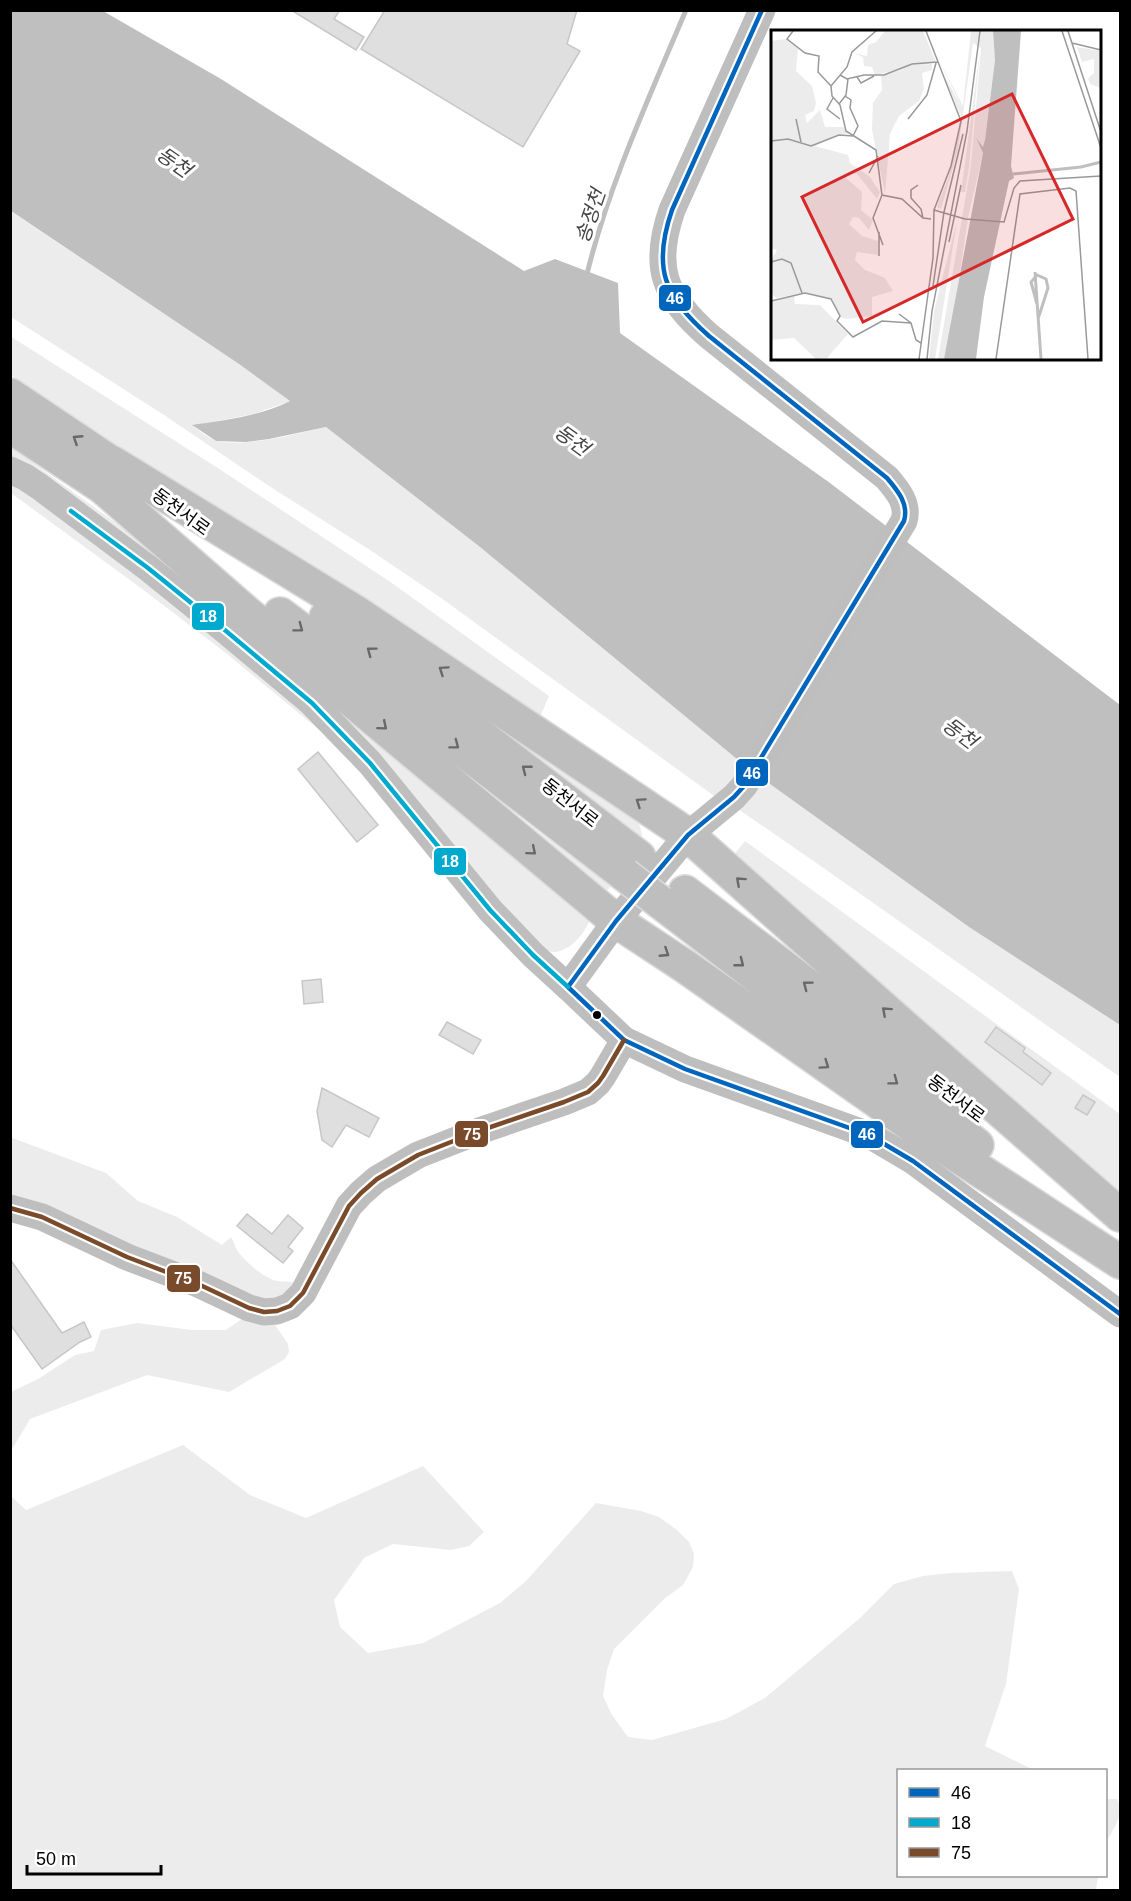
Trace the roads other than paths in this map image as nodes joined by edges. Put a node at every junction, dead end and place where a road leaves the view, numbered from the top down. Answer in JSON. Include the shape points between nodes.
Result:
{"nodes":[{"id":1,"x":762,"y":10,"type":"edge"},
{"id":2,"x":10,"y":395,"type":"edge"},
{"id":3,"x":10,"y":426,"type":"edge"},
{"id":4,"x":10,"y":470,"type":"edge"},
{"id":5,"x":106,"y":473,"type":"junction"},
{"id":6,"x":688,"y":835,"type":"junction"},
{"id":7,"x":667,"y":892,"type":"junction"},
{"id":8,"x":616,"y":921,"type":"junction"},
{"id":9,"x":568,"y":987,"type":"junction"},
{"id":10,"x":624,"y":1040,"type":"junction"},
{"id":11,"x":10,"y":1208,"type":"edge"},
{"id":12,"x":1120,"y":1215,"type":"edge"},
{"id":13,"x":1120,"y":1224,"type":"edge"},
{"id":14,"x":1120,"y":1254,"type":"edge"},
{"id":15,"x":1120,"y":1262,"type":"edge"},
{"id":16,"x":1120,"y":1314,"type":"edge"}],
"edges":[{"from":1,"to":6,"type":"street","via":[[672,210],[662,249],[666,280],[680,306],[709,336],[887,478],[906,508],[904,521],[753,773],[734,797]]},
{"from":5,"to":2,"type":"main road","name":"동천서로","one_way":true},
{"from":3,"to":5,"type":"main road","name":"동천서로"},
{"from":4,"to":9,"type":"street","via":[[40,487],[148,568],[312,703],[370,763],[490,910]]},
{"from":6,"to":5,"type":"main road","one_way":true,"via":[[354,612]]},
{"from":5,"to":7,"type":"main road","name":"동천서로","bridge":true,"via":[[246,589]]},
{"from":5,"to":8,"type":"main road","one_way":true,"via":[[247,613]]},
{"from":6,"to":8,"type":"street"},
{"from":12,"to":6,"type":"main road","one_way":true},
{"from":13,"to":7,"type":"main road","name":"동천서로","one_way":true},
{"from":7,"to":14,"type":"main road","name":"동천서로","one_way":true},
{"from":8,"to":9,"type":"street"},
{"from":8,"to":15,"type":"main road","one_way":true,"via":[[921,1131]]},
{"from":9,"to":10,"type":"street"},
{"from":10,"to":11,"type":"street","via":[[603,1076],[588,1092],[418,1155],[377,1179],[349,1206],[303,1293],[290,1306],[277,1311],[249,1308],[42,1217]]},
{"from":10,"to":16,"type":"street","via":[[685,1069],[869,1136],[913,1161]]}]}
